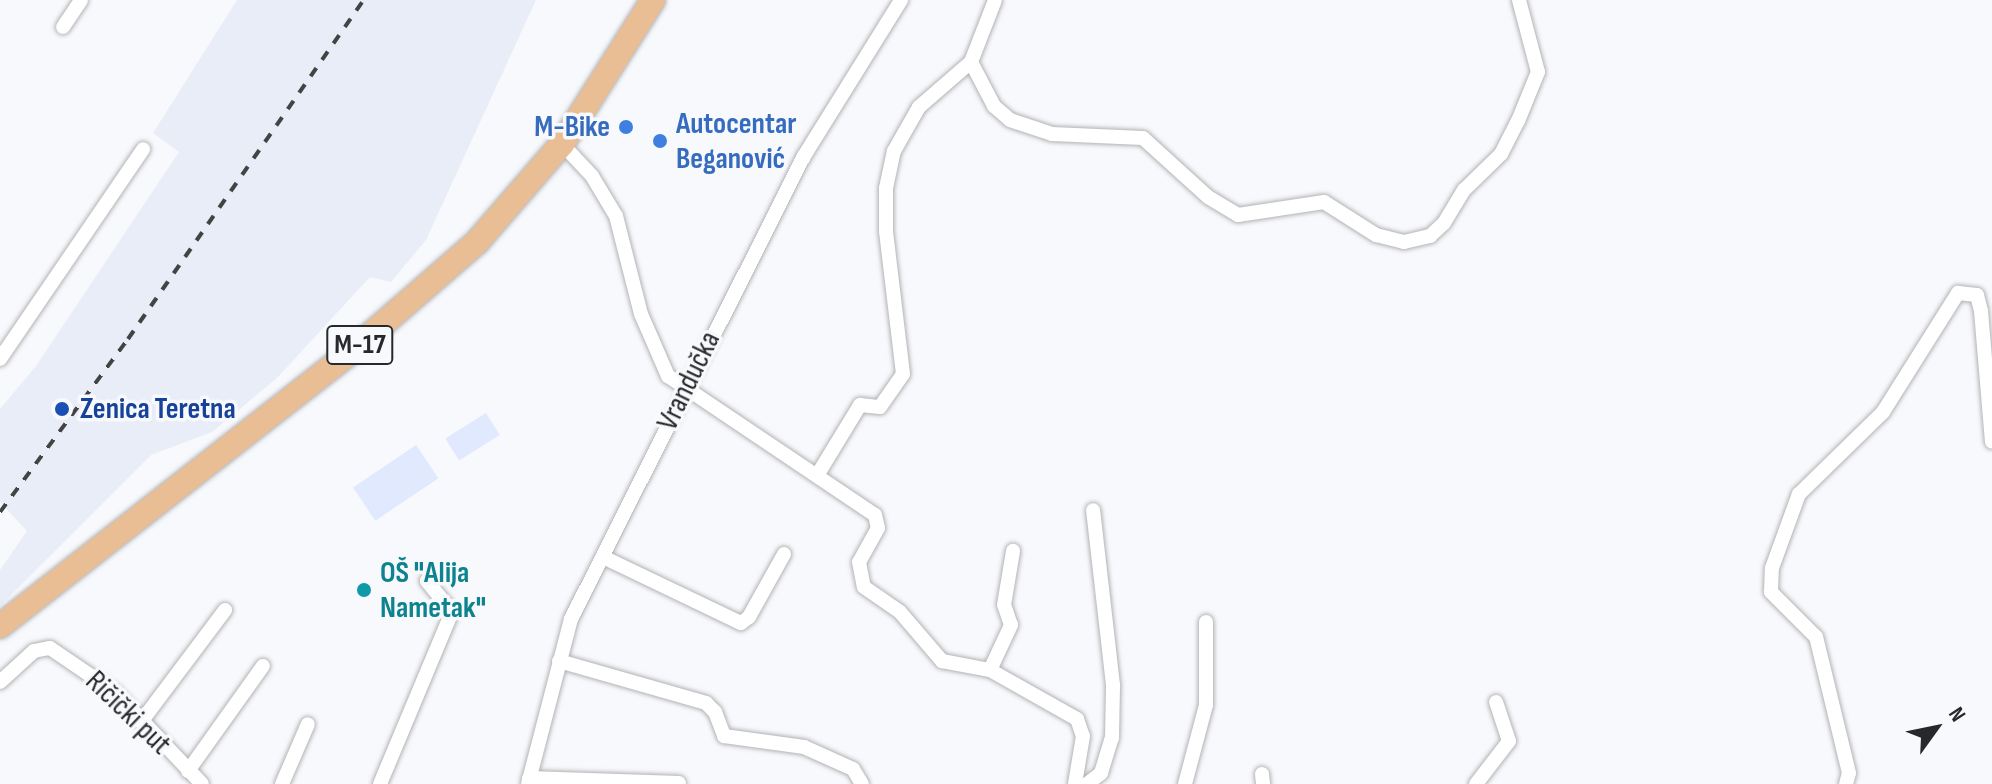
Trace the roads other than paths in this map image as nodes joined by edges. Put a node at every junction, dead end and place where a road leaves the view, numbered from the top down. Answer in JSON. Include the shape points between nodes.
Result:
{"nodes":[{"id":1,"x":81,"y":0,"type":"edge"},
{"id":2,"x":653,"y":0,"type":"edge"},
{"id":3,"x":901,"y":0,"type":"edge"},
{"id":4,"x":995,"y":0,"type":"edge"},
{"id":5,"x":1519,"y":0,"type":"edge"},
{"id":6,"x":63,"y":27,"type":"dead end"},
{"id":7,"x":971,"y":62,"type":"junction"},
{"id":8,"x":562,"y":144,"type":"junction"},
{"id":9,"x":143,"y":149,"type":"dead end"},
{"id":10,"x":0,"y":359,"type":"edge"},
{"id":11,"x":685,"y":390,"type":"junction"},
{"id":12,"x":1992,"y":442,"type":"edge"},
{"id":13,"x":818,"y":474,"type":"junction"},
{"id":14,"x":1093,"y":510,"type":"dead end"},
{"id":15,"x":1013,"y":551,"type":"dead end"},
{"id":16,"x":784,"y":554,"type":"dead end"},
{"id":17,"x":603,"y":557,"type":"junction"},
{"id":18,"x":427,"y":581,"type":"dead end"},
{"id":19,"x":225,"y":610,"type":"dead end"},
{"id":20,"x":1206,"y":622,"type":"dead end"},
{"id":21,"x":0,"y":626,"type":"edge"},
{"id":22,"x":559,"y":661,"type":"junction"},
{"id":23,"x":263,"y":666,"type":"dead end"},
{"id":24,"x":990,"y":670,"type":"junction"},
{"id":25,"x":0,"y":682,"type":"edge"},
{"id":26,"x":1496,"y":702,"type":"dead end"},
{"id":27,"x":141,"y":722,"type":"junction"},
{"id":28,"x":308,"y":724,"type":"dead end"},
{"id":29,"x":188,"y":771,"type":"junction"},
{"id":30,"x":529,"y":781,"type":"edge"},
{"id":31,"x":679,"y":783,"type":"edge"},
{"id":32,"x":202,"y":784,"type":"edge"},
{"id":33,"x":282,"y":784,"type":"edge"},
{"id":34,"x":380,"y":784,"type":"edge"},
{"id":35,"x":862,"y":784,"type":"edge"},
{"id":36,"x":1075,"y":784,"type":"edge"},
{"id":37,"x":1087,"y":784,"type":"edge"},
{"id":38,"x":1185,"y":784,"type":"edge"},
{"id":39,"x":1476,"y":784,"type":"edge"},
{"id":40,"x":1846,"y":784,"type":"edge"}],
"edges":[{"from":1,"to":6,"type":"street"},
{"from":2,"to":8,"type":"main road","number":"M-17"},
{"from":3,"to":11,"type":"street","name":"Vrandučka","via":[[804,156]]},
{"from":4,"to":7,"type":"street"},
{"from":5,"to":7,"type":"street","via":[[1538,72],[1518,121],[1501,154],[1464,190],[1438,230],[1404,242],[1376,235],[1324,202],[1238,215],[1208,197],[1143,138],[1052,134],[1010,120],[994,106]]},
{"from":7,"to":13,"type":"street","via":[[912,117],[889,176],[888,263],[903,374],[880,407],[860,405]]},
{"from":8,"to":11,"type":"street","via":[[592,176],[616,216],[641,314],[668,376]]},
{"from":8,"to":21,"type":"main road","number":"M-17","via":[[477,242],[409,304]]},
{"from":9,"to":10,"type":"street"},
{"from":11,"to":13,"type":"street"},
{"from":11,"to":17,"type":"street","name":"Vrandučka"},
{"from":12,"to":40,"type":"street","via":[[1981,311],[1977,295],[1958,293],[1883,412],[1799,494],[1772,568],[1771,592],[1816,637],[1849,773]]},
{"from":13,"to":24,"type":"street","via":[[879,524],[859,562],[864,587],[900,612],[942,661]]},
{"from":14,"to":37,"type":"street","via":[[1113,685],[1112,738],[1101,773]]},
{"from":15,"to":24,"type":"street","via":[[1004,605],[1011,625]]},
{"from":16,"to":17,"type":"street","via":[[741,623]]},
{"from":17,"to":22,"type":"street","name":"Vrandučka","via":[[571,619]]},
{"from":18,"to":34,"type":"street","via":[[452,612]]},
{"from":19,"to":27,"type":"street"},
{"from":20,"to":38,"type":"street","via":[[1206,705]]},
{"from":22,"to":30,"type":"street","name":"Vrandučka"},
{"from":22,"to":35,"type":"street","via":[[706,703],[724,736],[804,747],[853,769]]},
{"from":23,"to":29,"type":"street"},
{"from":24,"to":36,"type":"street","via":[[1077,719],[1083,736]]},
{"from":25,"to":27,"type":"street","name":"Ričički put","via":[[34,651],[50,648],[116,693]]},
{"from":26,"to":39,"type":"street","via":[[1509,741]]},
{"from":27,"to":29,"type":"street","name":"Ričički put"},
{"from":28,"to":33,"type":"street"},
{"from":29,"to":32,"type":"street","name":"Ričički put"},
{"from":30,"to":31,"type":"street"}]}
